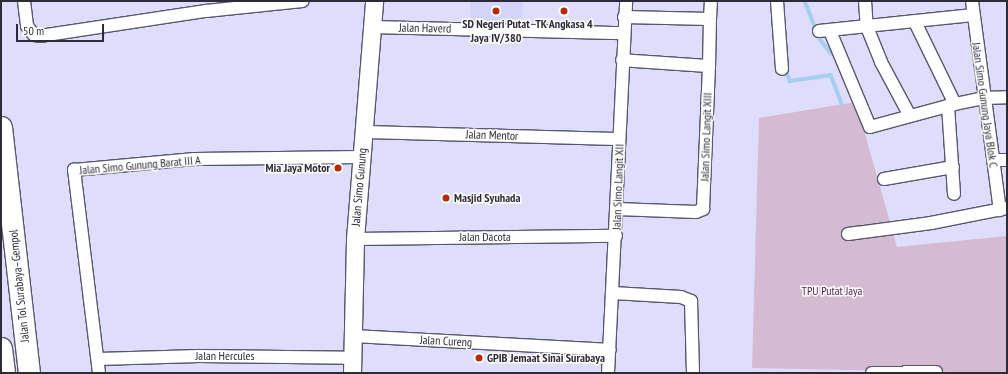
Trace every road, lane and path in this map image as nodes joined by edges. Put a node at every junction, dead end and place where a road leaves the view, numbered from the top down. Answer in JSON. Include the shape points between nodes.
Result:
{"nodes":[{"id":1,"x":24,"y":1,"type":"edge"},
{"id":2,"x":302,"y":1,"type":"edge"},
{"id":3,"x":374,"y":1,"type":"edge"},
{"id":4,"x":626,"y":1,"type":"edge"},
{"id":5,"x":711,"y":1,"type":"edge"},
{"id":6,"x":776,"y":1,"type":"edge"},
{"id":7,"x":865,"y":1,"type":"edge"},
{"id":8,"x":972,"y":1,"type":"edge"},
{"id":9,"x":973,"y":15,"type":"junction"},
{"id":10,"x":624,"y":17,"type":"junction"},
{"id":11,"x":710,"y":19,"type":"junction"},
{"id":12,"x":915,"y":22,"type":"junction"},
{"id":13,"x":371,"y":26,"type":"junction"},
{"id":14,"x":867,"y":27,"type":"junction"},
{"id":15,"x":624,"y":33,"type":"junction"},
{"id":16,"x":622,"y":60,"type":"junction"},
{"id":17,"x":709,"y":66,"type":"junction"},
{"id":18,"x":782,"y":68,"type":"dead end"},
{"id":19,"x":1007,"y":97,"type":"edge"},
{"id":20,"x":984,"y":98,"type":"junction"},
{"id":21,"x":951,"y":105,"type":"junction"},
{"id":22,"x":910,"y":116,"type":"junction"},
{"id":23,"x":1,"y":128,"type":"edge"},
{"id":24,"x":364,"y":132,"type":"junction"},
{"id":25,"x":619,"y":139,"type":"junction"},
{"id":26,"x":361,"y":157,"type":"junction"},
{"id":27,"x":993,"y":160,"type":"junction"},
{"id":28,"x":1007,"y":160,"type":"edge"},
{"id":29,"x":953,"y":167,"type":"junction"},
{"id":30,"x":884,"y":179,"type":"dead end"},
{"id":31,"x":954,"y":194,"type":"dead end"},
{"id":32,"x":617,"y":209,"type":"junction"},
{"id":33,"x":1004,"y":209,"type":"edge"},
{"id":34,"x":848,"y":234,"type":"dead end"},
{"id":35,"x":616,"y":236,"type":"junction"},
{"id":36,"x":354,"y":239,"type":"junction"},
{"id":37,"x":613,"y":294,"type":"junction"},
{"id":38,"x":353,"y":336,"type":"junction"},
{"id":39,"x":1,"y":348,"type":"edge"},
{"id":40,"x":610,"y":350,"type":"junction"},
{"id":41,"x":98,"y":359,"type":"junction"},
{"id":42,"x":352,"y":366,"type":"edge"},
{"id":43,"x":919,"y":372,"type":"edge"},
{"id":44,"x":936,"y":372,"type":"dead end"},
{"id":45,"x":4,"y":373,"type":"edge"},
{"id":46,"x":29,"y":373,"type":"edge"},
{"id":47,"x":99,"y":373,"type":"edge"},
{"id":48,"x":608,"y":373,"type":"edge"},
{"id":49,"x":692,"y":373,"type":"edge"},
{"id":50,"x":872,"y":373,"type":"edge"},
{"id":51,"x":877,"y":373,"type":"edge"}],
"edges":[{"from":1,"to":2,"type":"street","via":[[27,26],[34,35],[50,36],[206,11]]},
{"from":3,"to":13,"type":"main road","name":"Jalan Simo Gunung"},
{"from":4,"to":10,"type":"street","name":"Jalan Simo Langit XII"},
{"from":5,"to":11,"type":"street"},
{"from":6,"to":18,"type":"street"},
{"from":7,"to":14,"type":"street"},
{"from":8,"to":9,"type":"street","name":"Jalan Simo Gunung Jaya Blok C"},
{"from":9,"to":12,"type":"street"},
{"from":9,"to":20,"type":"street","name":"Jalan Simo Gunung Jaya Blok C"},
{"from":10,"to":11,"type":"street"},
{"from":10,"to":15,"type":"street","name":"Jalan Simo Langit XII"},
{"from":11,"to":17,"type":"street"},
{"from":12,"to":14,"type":"street"},
{"from":12,"to":21,"type":"street"},
{"from":13,"to":15,"type":"street","name":"Jalan Haverd"},
{"from":13,"to":24,"type":"main road","name":"Jalan Simo Gunung"},
{"from":14,"to":22,"type":"street","via":[[881,62]]},
{"from":14,"to":22,"type":"street","via":[[824,31],[839,55],[870,127]]},
{"from":15,"to":16,"type":"street","name":"Jalan Simo Langit XII"},
{"from":16,"to":17,"type":"street"},
{"from":16,"to":25,"type":"street","name":"Jalan Simo Langit XII"},
{"from":17,"to":32,"type":"street","name":"Jalan Simo Langit XIII","via":[[703,209],[696,212]]},
{"from":19,"to":20,"type":"street"},
{"from":20,"to":21,"type":"street"},
{"from":20,"to":27,"type":"street","name":"Jalan Simo Gunung Jaya Blok C"},
{"from":21,"to":22,"type":"street"},
{"from":21,"to":29,"type":"street"},
{"from":23,"to":46,"type":"highway","name":"Jalan Tol Surabaya–Gempol"},
{"from":24,"to":25,"type":"street","name":"Jalan Mentor"},
{"from":24,"to":26,"type":"main road","name":"Jalan Simo Gunung"},
{"from":25,"to":32,"type":"street","name":"Jalan Simo Langit XII"},
{"from":26,"to":36,"type":"main road","name":"Jalan Simo Gunung"},
{"from":26,"to":41,"type":"street","name":"Jalan Simo Gunung Barat III A","via":[[195,159],[74,170]]},
{"from":27,"to":28,"type":"street"},
{"from":27,"to":33,"type":"street","name":"Jalan Simo Gunung Jaya Blok C"},
{"from":29,"to":30,"type":"street"},
{"from":29,"to":31,"type":"street"},
{"from":32,"to":35,"type":"street","name":"Jalan Simo Langit XII"},
{"from":33,"to":34,"type":"street","via":[[931,223]]},
{"from":35,"to":36,"type":"street","name":"Jalan Dacota"},
{"from":35,"to":37,"type":"street","name":"Jalan Simo Langit XII"},
{"from":36,"to":38,"type":"main road","name":"Jalan Simo Gunung"},
{"from":37,"to":40,"type":"street","name":"Jalan Simo Langit XII"},
{"from":37,"to":49,"type":"street","via":[[681,297],[691,301]]},
{"from":38,"to":40,"type":"street","name":"Jalan Cureng"},
{"from":38,"to":42,"type":"main road","name":"Jalan Simo Gunung"},
{"from":39,"to":45,"type":"highway","name":"Jalan Tol Surabaya–Gempol"},
{"from":40,"to":48,"type":"street","name":"Jalan Simo Langit XII"},
{"from":41,"to":42,"type":"street","name":"Jalan Hercules","via":[[199,356]]},
{"from":41,"to":47,"type":"street","name":"Jalan Simo Gunung Barat III A"},
{"from":43,"to":44,"type":"street"},
{"from":43,"to":51,"type":"street"},
{"from":50,"to":51,"type":"street"}]}
